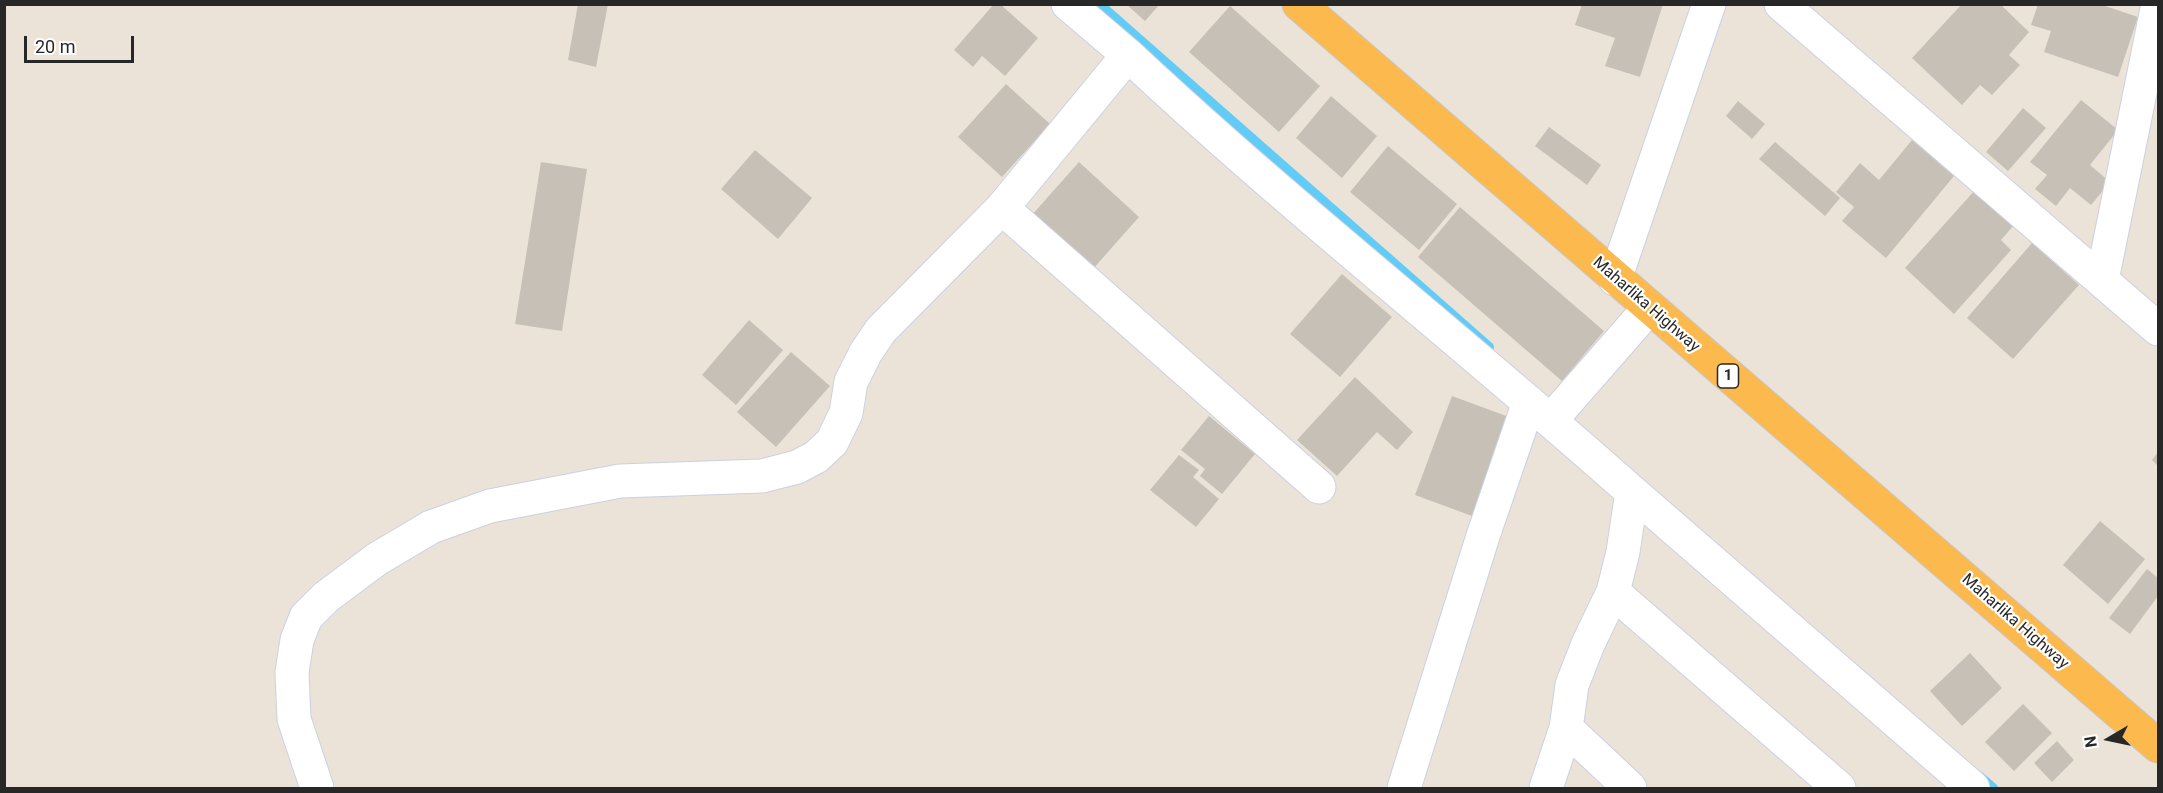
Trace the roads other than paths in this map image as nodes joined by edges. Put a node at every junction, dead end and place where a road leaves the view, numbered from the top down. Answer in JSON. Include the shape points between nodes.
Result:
{"nodes":[{"id":1,"x":1068,"y":4,"type":"edge"},
{"id":2,"x":1299,"y":4,"type":"edge"},
{"id":3,"x":1709,"y":4,"type":"edge"},
{"id":4,"x":1781,"y":4,"type":"edge"},
{"id":5,"x":2158,"y":4,"type":"edge"},
{"id":6,"x":1128,"y":55,"type":"junction"},
{"id":7,"x":1002,"y":208,"type":"junction"},
{"id":8,"x":1615,"y":279,"type":"junction"},
{"id":9,"x":2102,"y":280,"type":"junction"},
{"id":10,"x":1649,"y":308,"type":"junction"},
{"id":11,"x":2158,"y":329,"type":"edge"},
{"id":12,"x":1540,"y":411,"type":"junction"},
{"id":13,"x":1319,"y":487,"type":"dead end"},
{"id":14,"x":1632,"y":492,"type":"junction"},
{"id":15,"x":1613,"y":592,"type":"junction"},
{"id":16,"x":1566,"y":728,"type":"junction"},
{"id":17,"x":2158,"y":746,"type":"edge"},
{"id":18,"x":317,"y":789,"type":"edge"},
{"id":19,"x":1404,"y":789,"type":"edge"},
{"id":20,"x":1546,"y":789,"type":"edge"},
{"id":21,"x":1630,"y":789,"type":"edge"},
{"id":22,"x":1839,"y":789,"type":"edge"},
{"id":23,"x":1973,"y":789,"type":"edge"}],
"edges":[{"from":1,"to":6,"type":"street"},
{"from":2,"to":8,"type":"highway","name":"Maharlika Highway","number":"1"},
{"from":3,"to":8,"type":"street"},
{"from":4,"to":9,"type":"street"},
{"from":5,"to":9,"type":"street"},
{"from":6,"to":7,"type":"street"},
{"from":6,"to":12,"type":"street","via":[[1294,204]]},
{"from":7,"to":13,"type":"street"},
{"from":7,"to":18,"type":"street","via":[[881,330],[851,382],[846,413],[832,442],[797,468],[762,476],[620,481],[490,506],[431,527],[377,559],[326,597],[306,617],[297,640],[292,672],[294,719]]},
{"from":8,"to":10,"type":"highway","name":"Maharlika Highway","number":"1"},
{"from":9,"to":11,"type":"street"},
{"from":10,"to":12,"type":"street"},
{"from":10,"to":17,"type":"highway","name":"Maharlika Highway","number":"1"},
{"from":12,"to":14,"type":"street"},
{"from":12,"to":19,"type":"street","via":[[1483,536]]},
{"from":14,"to":15,"type":"street"},
{"from":14,"to":23,"type":"street"},
{"from":15,"to":16,"type":"street","via":[[1572,686]]},
{"from":15,"to":22,"type":"street"},
{"from":16,"to":20,"type":"street"},
{"from":16,"to":21,"type":"street"}]}
